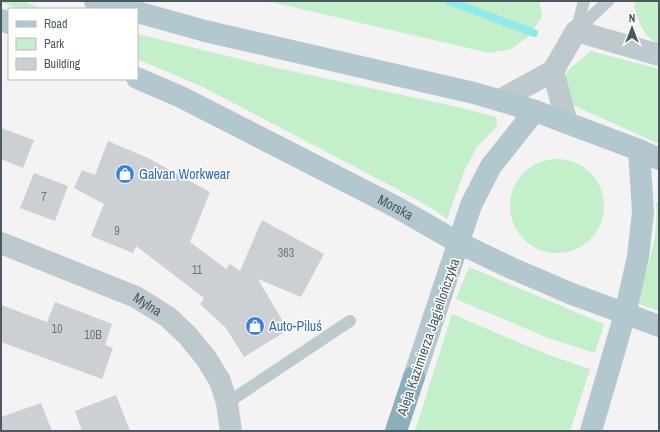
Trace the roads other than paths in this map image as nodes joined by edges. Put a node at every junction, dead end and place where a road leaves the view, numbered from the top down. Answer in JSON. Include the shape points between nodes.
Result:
{"nodes":[{"id":1,"x":96,"y":1,"type":"edge"},
{"id":2,"x":584,"y":1,"type":"edge"},
{"id":3,"x":608,"y":1,"type":"edge"},
{"id":4,"x":120,"y":8,"type":"edge"},
{"id":5,"x":138,"y":12,"type":"edge"},
{"id":6,"x":576,"y":31,"type":"junction"},
{"id":7,"x":659,"y":55,"type":"edge"},
{"id":8,"x":553,"y":71,"type":"junction"},
{"id":9,"x":138,"y":78,"type":"edge"},
{"id":10,"x":500,"y":100,"type":"junction"},
{"id":11,"x":535,"y":111,"type":"junction"},
{"id":12,"x":567,"y":123,"type":"junction"},
{"id":13,"x":638,"y":150,"type":"junction"},
{"id":14,"x":659,"y":159,"type":"edge"},
{"id":15,"x":1,"y":243,"type":"edge"},
{"id":16,"x":459,"y":243,"type":"junction"},
{"id":17,"x":625,"y":314,"type":"junction"},
{"id":18,"x":350,"y":321,"type":"dead end"},
{"id":19,"x":659,"y":326,"type":"edge"},
{"id":20,"x":414,"y":376,"type":"joint"},
{"id":21,"x":227,"y":404,"type":"junction"},
{"id":22,"x":231,"y":431,"type":"edge"},
{"id":23,"x":396,"y":431,"type":"edge"},
{"id":24,"x":591,"y":431,"type":"edge"}],
"edges":[{"from":1,"to":4,"type":"main road"},
{"from":2,"to":6,"type":"lane"},
{"from":3,"to":6,"type":"lane"},
{"from":5,"to":10,"type":"main road","via":[[205,31]]},
{"from":6,"to":7,"type":"street"},
{"from":6,"to":8,"type":"street"},
{"from":8,"to":10,"type":"street"},
{"from":8,"to":12,"type":"street"},
{"from":9,"to":16,"type":"main road","name":"Morska","via":[[188,101],[398,208]]},
{"from":10,"to":11,"type":"main road"},
{"from":11,"to":12,"type":"main road"},
{"from":11,"to":16,"type":"main road","name":"Aleja Kazimierza Jagiellończyka","via":[[491,166],[471,205]]},
{"from":12,"to":13,"type":"main road"},
{"from":13,"to":14,"type":"main road"},
{"from":13,"to":17,"type":"main road","via":[[643,212],[638,257]]},
{"from":15,"to":21,"type":"street","name":"Mylna","via":[[136,297],[168,317],[206,358],[220,381]]},
{"from":16,"to":17,"type":"main road","name":"Morska","via":[[572,294]]},
{"from":16,"to":20,"type":"main road","name":"Aleja Kazimierza Jagiellończyka"},
{"from":17,"to":19,"type":"main road","name":"Morska"},
{"from":17,"to":24,"type":"main road"},
{"from":18,"to":21,"type":"lane"},
{"from":20,"to":23,"type":"highway","name":"Aleja Kazimierza Jagiellończyka"},
{"from":21,"to":22,"type":"street","name":"Mylna"}]}
